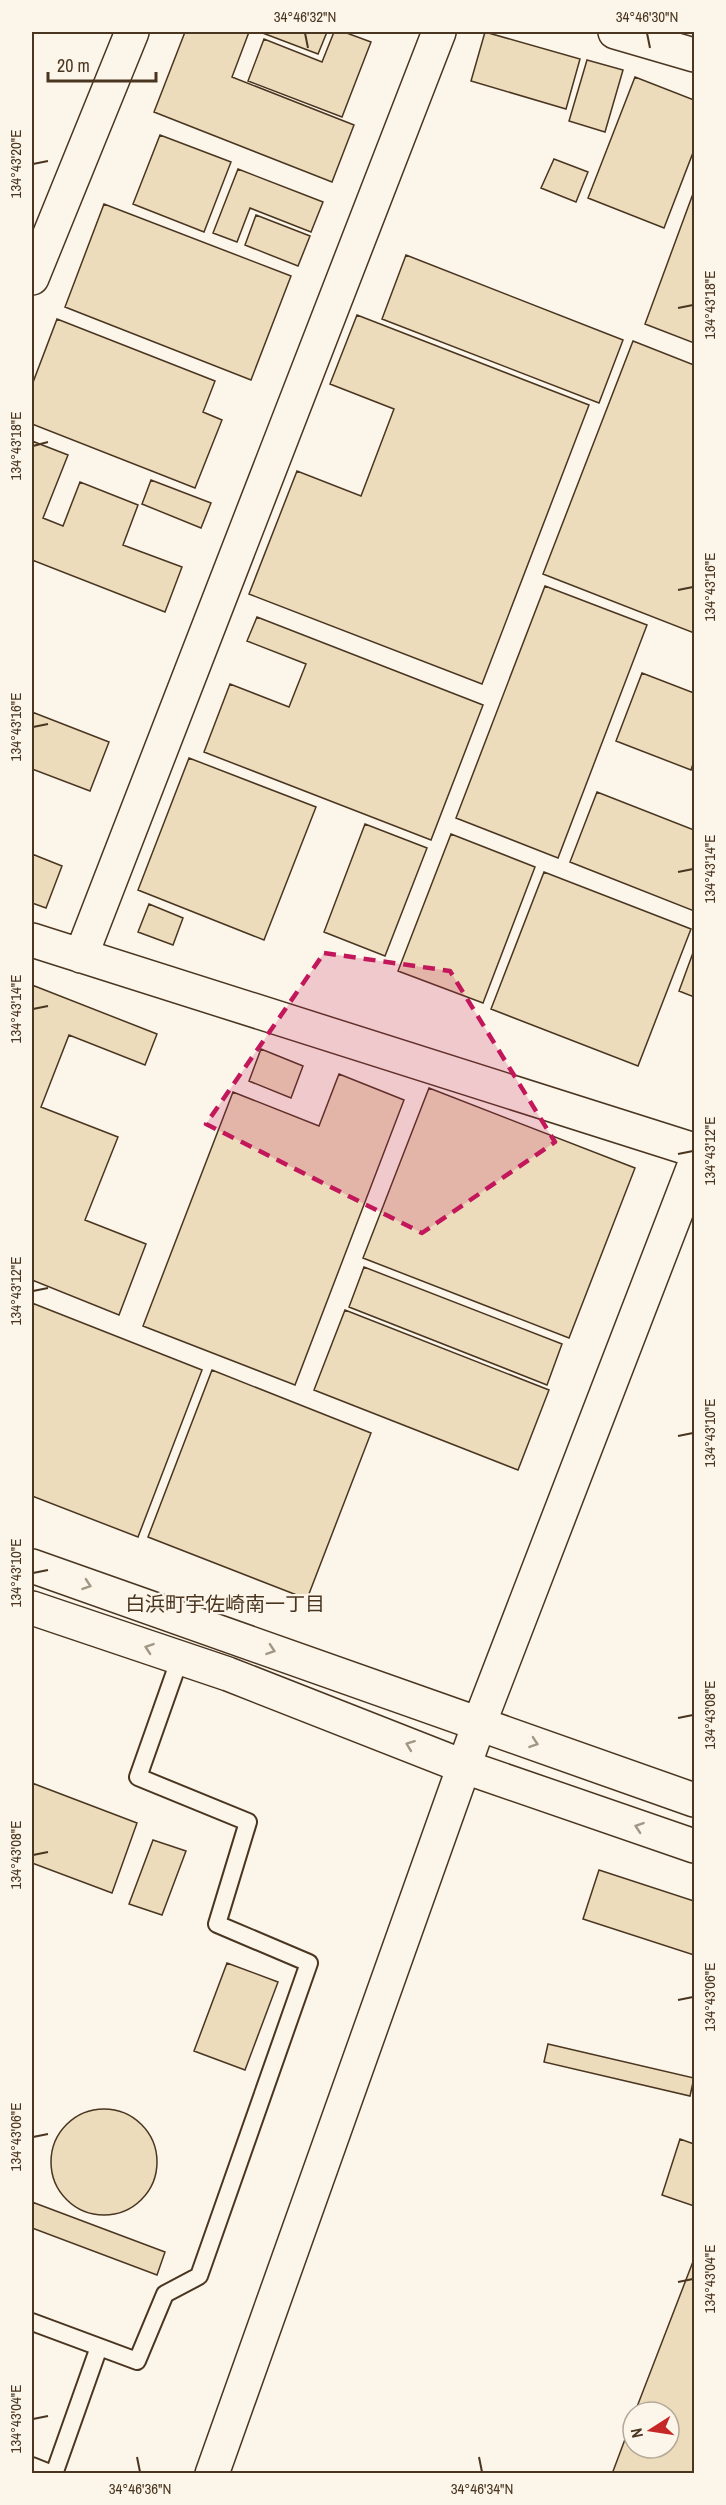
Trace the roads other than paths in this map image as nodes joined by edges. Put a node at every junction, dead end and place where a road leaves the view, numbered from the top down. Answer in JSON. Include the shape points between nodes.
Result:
{"nodes":[{"id":1,"x":132,"y":32,"type":"edge"},
{"id":2,"x":439,"y":32,"type":"edge"},
{"id":3,"x":615,"y":32,"type":"edge"},
{"id":4,"x":694,"y":55,"type":"edge"},
{"id":5,"x":32,"y":278,"type":"edge"},
{"id":6,"x":32,"y":940,"type":"edge"},
{"id":7,"x":81,"y":956,"type":"junction"},
{"id":8,"x":694,"y":1150,"type":"edge"},
{"id":9,"x":694,"y":1166,"type":"edge"},
{"id":10,"x":32,"y":1566,"type":"edge"},
{"id":11,"x":32,"y":1608,"type":"edge"},
{"id":12,"x":180,"y":1658,"type":"junction"},
{"id":13,"x":478,"y":1724,"type":"junction"},
{"id":14,"x":465,"y":1767,"type":"junction"},
{"id":15,"x":694,"y":1800,"type":"edge"},
{"id":16,"x":694,"y":1846,"type":"edge"},
{"id":17,"x":32,"y":2322,"type":"edge"},
{"id":18,"x":99,"y":2347,"type":"junction"},
{"id":19,"x":32,"y":2466,"type":"edge"},
{"id":20,"x":53,"y":2474,"type":"edge"},
{"id":21,"x":212,"y":2474,"type":"edge"}],
"edges":[{"from":1,"to":5,"type":"street"},
{"from":2,"to":7,"type":"street"},
{"from":3,"to":4,"type":"street"},
{"from":6,"to":7,"type":"street"},
{"from":7,"to":8,"type":"street"},
{"from":9,"to":13,"type":"street"},
{"from":10,"to":13,"type":"street","one_way":true},
{"from":12,"to":11,"type":"street","one_way":true},
{"from":14,"to":12,"type":"street","one_way":true},
{"from":12,"to":18,"type":"lane","via":[[138,1777],[248,1822],[217,1924],[309,1963],[199,2276],[165,2294],[137,2361]]},
{"from":13,"to":14,"type":"street"},
{"from":13,"to":15,"type":"street","one_way":true},
{"from":16,"to":14,"type":"street","one_way":true},
{"from":14,"to":21,"type":"street"},
{"from":17,"to":18,"type":"lane"},
{"from":18,"to":20,"type":"lane"},
{"from":19,"to":20,"type":"lane"}]}
